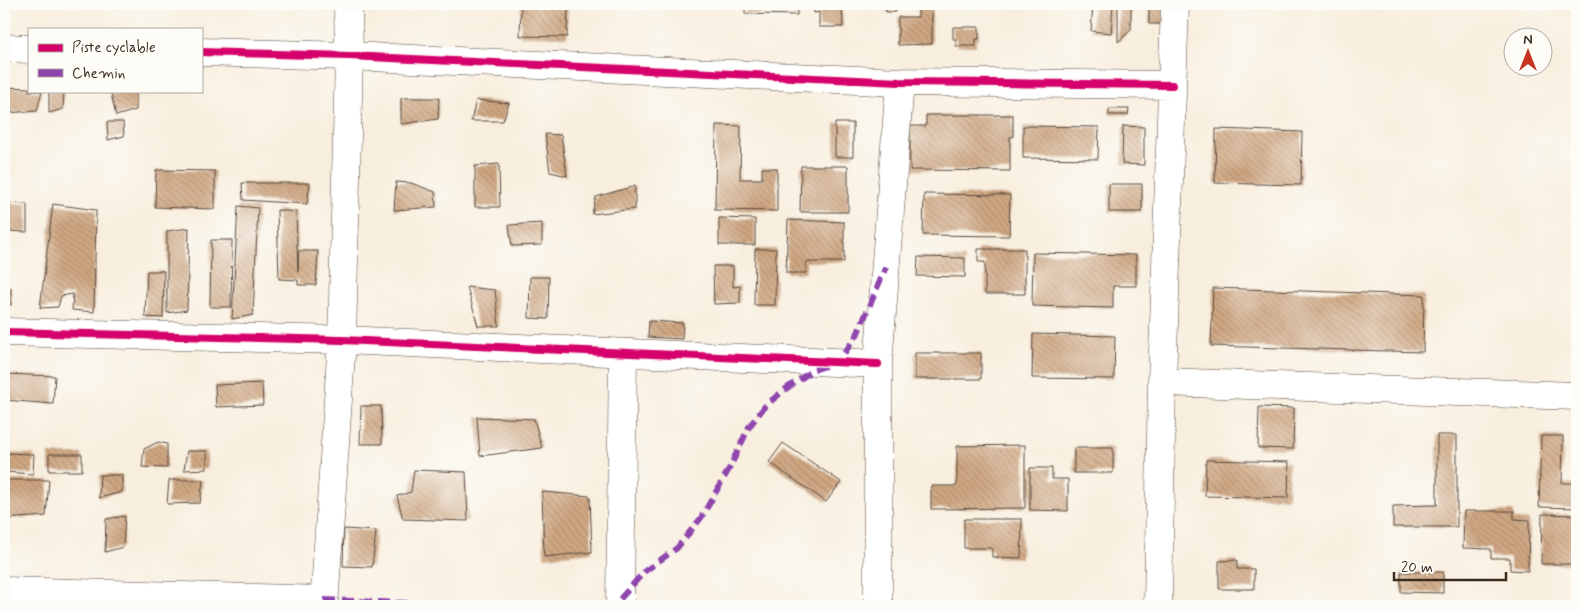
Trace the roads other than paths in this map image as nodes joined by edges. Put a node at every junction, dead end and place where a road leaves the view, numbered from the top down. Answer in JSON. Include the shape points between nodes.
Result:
{"nodes":[{"id":1,"x":348,"y":4,"type":"edge"},
{"id":2,"x":1175,"y":4,"type":"edge"},
{"id":3,"x":4,"y":48,"type":"edge"},
{"id":4,"x":28,"y":48,"type":"edge"},
{"id":5,"x":202,"y":52,"type":"edge"},
{"id":6,"x":349,"y":56,"type":"junction"},
{"id":7,"x":900,"y":82,"type":"junction"},
{"id":8,"x":1172,"y":85,"type":"junction"},
{"id":9,"x":4,"y":332,"type":"edge"},
{"id":10,"x":342,"y":340,"type":"junction"},
{"id":11,"x":623,"y":353,"type":"junction"},
{"id":12,"x":878,"y":364,"type":"junction"},
{"id":13,"x":1162,"y":382,"type":"junction"},
{"id":14,"x":1577,"y":396,"type":"edge"},
{"id":15,"x":4,"y":591,"type":"edge"},
{"id":16,"x":324,"y":603,"type":"edge"},
{"id":17,"x":620,"y":606,"type":"edge"},
{"id":18,"x":878,"y":606,"type":"edge"},
{"id":19,"x":1158,"y":606,"type":"edge"}],
"edges":[{"from":1,"to":6,"type":"street"},
{"from":2,"to":8,"type":"street"},
{"from":3,"to":4,"type":"street"},
{"from":5,"to":6,"type":"street"},
{"from":6,"to":7,"type":"street"},
{"from":6,"to":10,"type":"street"},
{"from":7,"to":8,"type":"street"},
{"from":7,"to":12,"type":"street"},
{"from":8,"to":13,"type":"street"},
{"from":9,"to":10,"type":"street"},
{"from":10,"to":11,"type":"street"},
{"from":10,"to":16,"type":"street"},
{"from":11,"to":12,"type":"street"},
{"from":11,"to":17,"type":"street"},
{"from":12,"to":18,"type":"street"},
{"from":13,"to":14,"type":"street"},
{"from":13,"to":19,"type":"street"},
{"from":15,"to":16,"type":"street"}]}
